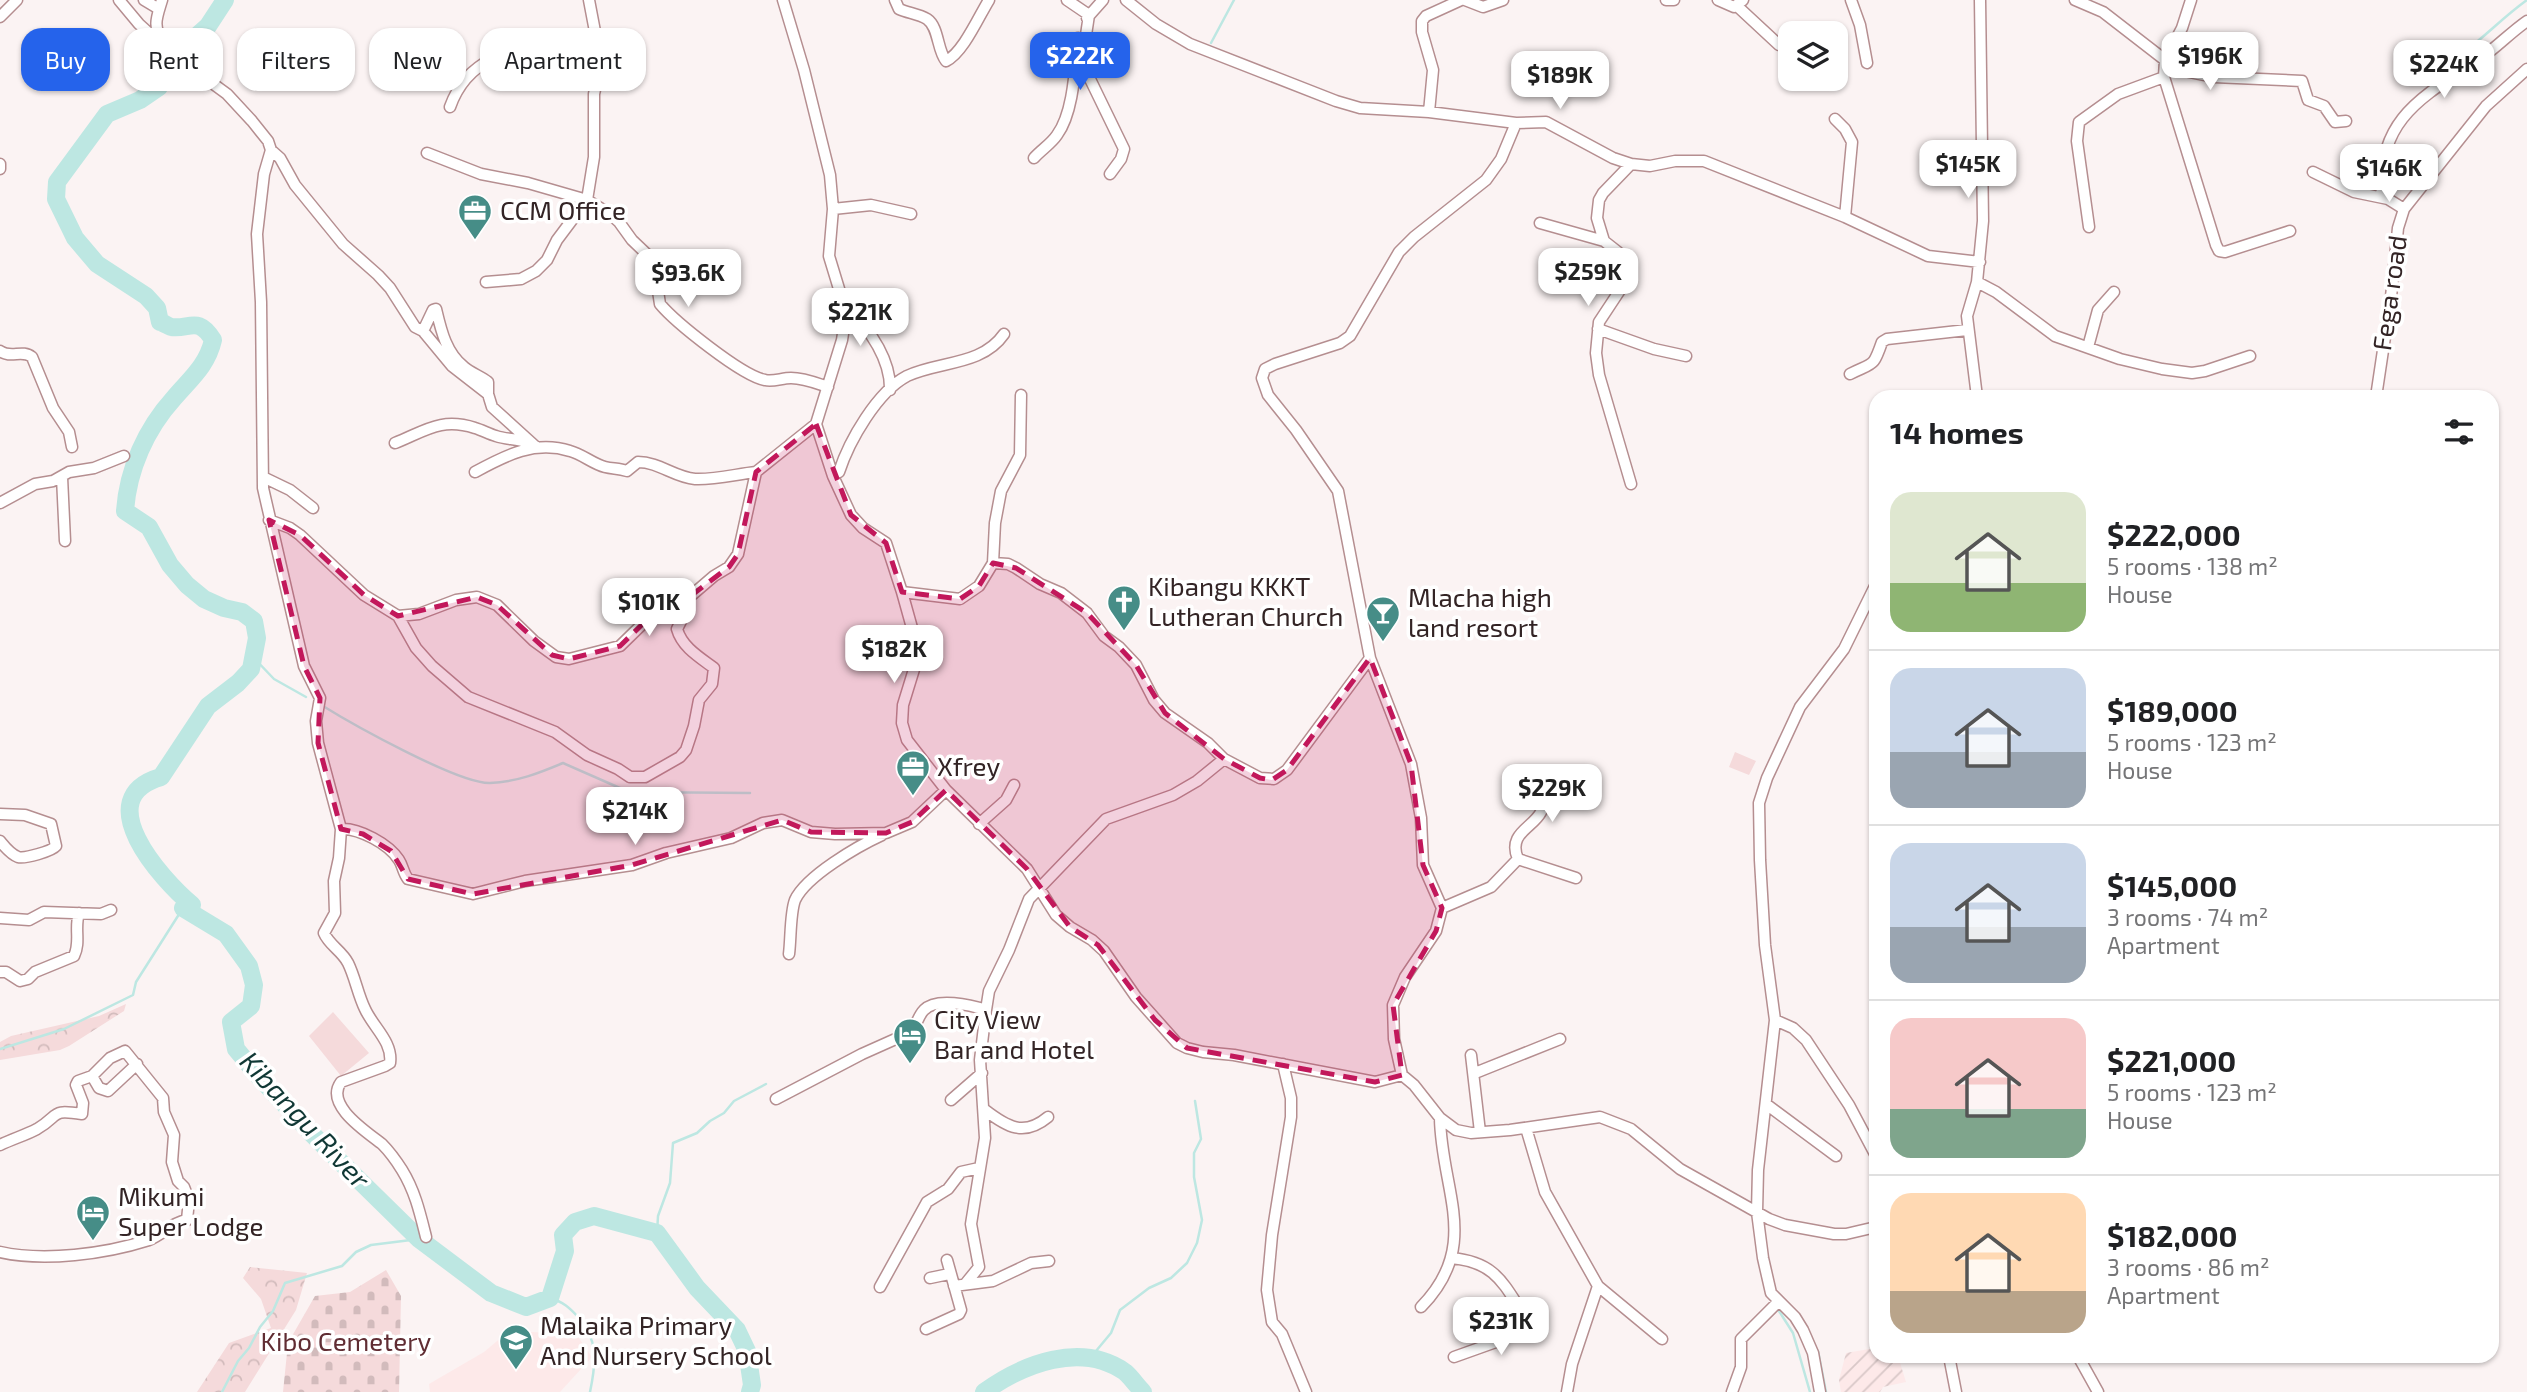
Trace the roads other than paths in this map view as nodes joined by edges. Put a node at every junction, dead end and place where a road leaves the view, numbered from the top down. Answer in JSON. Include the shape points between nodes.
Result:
{"nodes":[{"id":1,"x":18,"y":0,"type":"edge"},
{"id":2,"x":119,"y":0,"type":"edge"},
{"id":3,"x":144,"y":0,"type":"edge"},
{"id":4,"x":589,"y":0,"type":"edge"},
{"id":5,"x":783,"y":0,"type":"edge"},
{"id":6,"x":895,"y":0,"type":"edge"},
{"id":7,"x":989,"y":0,"type":"edge"},
{"id":8,"x":1067,"y":0,"type":"edge"},
{"id":9,"x":1103,"y":0,"type":"edge"},
{"id":10,"x":1126,"y":0,"type":"edge"},
{"id":11,"x":1463,"y":0,"type":"edge"},
{"id":12,"x":1503,"y":0,"type":"edge"},
{"id":13,"x":1666,"y":0,"type":"edge"},
{"id":14,"x":1674,"y":0,"type":"edge"},
{"id":15,"x":1718,"y":0,"type":"edge"},
{"id":16,"x":1851,"y":0,"type":"edge"},
{"id":17,"x":1980,"y":0,"type":"edge"},
{"id":18,"x":2075,"y":0,"type":"edge"},
{"id":19,"x":2191,"y":0,"type":"edge"},
{"id":20,"x":1740,"y":3,"type":"edge"},
{"id":21,"x":161,"y":5,"type":"edge"},
{"id":22,"x":1089,"y":15,"type":"junction"},
{"id":23,"x":0,"y":17,"type":"edge"},
{"id":24,"x":2527,"y":20,"type":"edge"},
{"id":25,"x":143,"y":28,"type":"edge"},
{"id":26,"x":156,"y":28,"type":"edge"},
{"id":27,"x":595,"y":28,"type":"edge"},
{"id":28,"x":1778,"y":44,"type":"edge"},
{"id":29,"x":2165,"y":60,"type":"junction"},
{"id":30,"x":1867,"y":62,"type":"dead end"},
{"id":31,"x":480,"y":68,"type":"edge"},
{"id":32,"x":2527,"y":69,"type":"edge"},
{"id":33,"x":2164,"y":77,"type":"junction"},
{"id":34,"x":223,"y":91,"type":"edge"},
{"id":35,"x":595,"y":91,"type":"edge"},
{"id":36,"x":450,"y":107,"type":"dead end"},
{"id":37,"x":1429,"y":112,"type":"junction"},
{"id":38,"x":1835,"y":118,"type":"dead end"},
{"id":39,"x":2346,"y":121,"type":"dead end"},
{"id":40,"x":1516,"y":123,"type":"junction"},
{"id":41,"x":271,"y":150,"type":"junction"},
{"id":42,"x":428,"y":153,"type":"dead end"},
{"id":43,"x":1034,"y":158,"type":"dead end"},
{"id":44,"x":1631,"y":164,"type":"junction"},
{"id":45,"x":2313,"y":172,"type":"dead end"},
{"id":46,"x":1110,"y":174,"type":"dead end"},
{"id":47,"x":2382,"y":197,"type":"junction"},
{"id":48,"x":587,"y":200,"type":"junction"},
{"id":49,"x":834,"y":209,"type":"junction"},
{"id":50,"x":2404,"y":209,"type":"junction"},
{"id":51,"x":911,"y":214,"type":"dead end"},
{"id":52,"x":1845,"y":217,"type":"junction"},
{"id":53,"x":1540,"y":223,"type":"dead end"},
{"id":54,"x":2089,"y":227,"type":"dead end"},
{"id":55,"x":2290,"y":231,"type":"dead end"},
{"id":56,"x":1604,"y":241,"type":"junction"},
{"id":57,"x":1980,"y":262,"type":"junction"},
{"id":58,"x":486,"y":282,"type":"dead end"},
{"id":59,"x":1977,"y":282,"type":"junction"},
{"id":60,"x":2114,"y":292,"type":"dead end"},
{"id":61,"x":843,"y":302,"type":"junction"},
{"id":62,"x":1598,"y":329,"type":"junction"},
{"id":63,"x":1967,"y":330,"type":"junction"},
{"id":64,"x":424,"y":331,"type":"junction"},
{"id":65,"x":1004,"y":334,"type":"dead end"},
{"id":66,"x":2088,"y":347,"type":"junction"},
{"id":67,"x":1,"y":352,"type":"edge"},
{"id":68,"x":1686,"y":356,"type":"dead end"},
{"id":69,"x":2250,"y":356,"type":"dead end"},
{"id":70,"x":1850,"y":374,"type":"dead end"},
{"id":71,"x":828,"y":387,"type":"junction"},
{"id":72,"x":890,"y":390,"type":"junction"},
{"id":73,"x":1976,"y":390,"type":"edge"},
{"id":74,"x":2377,"y":390,"type":"edge"},
{"id":75,"x":488,"y":394,"type":"junction"},
{"id":76,"x":1021,"y":395,"type":"dead end"},
{"id":77,"x":816,"y":424,"type":"junction"},
{"id":78,"x":396,"y":443,"type":"dead end"},
{"id":79,"x":535,"y":446,"type":"junction"},
{"id":80,"x":72,"y":447,"type":"dead end"},
{"id":81,"x":124,"y":456,"type":"dead end"},
{"id":82,"x":475,"y":472,"type":"dead end"},
{"id":83,"x":756,"y":472,"type":"junction"},
{"id":84,"x":839,"y":472,"type":"dead end"},
{"id":85,"x":62,"y":477,"type":"junction"},
{"id":86,"x":263,"y":477,"type":"junction"},
{"id":87,"x":1631,"y":484,"type":"dead end"},
{"id":88,"x":0,"y":503,"type":"edge"},
{"id":89,"x":313,"y":508,"type":"dead end"},
{"id":90,"x":270,"y":520,"type":"junction"},
{"id":91,"x":65,"y":541,"type":"dead end"},
{"id":92,"x":993,"y":564,"type":"junction"},
{"id":93,"x":902,"y":592,"type":"junction"},
{"id":94,"x":1869,"y":598,"type":"edge"},
{"id":95,"x":661,"y":606,"type":"junction"},
{"id":96,"x":398,"y":616,"type":"junction"},
{"id":97,"x":1370,"y":658,"type":"junction"},
{"id":98,"x":1224,"y":759,"type":"junction"},
{"id":99,"x":1014,"y":785,"type":"dead end"},
{"id":100,"x":1549,"y":785,"type":"dead end"},
{"id":101,"x":946,"y":790,"type":"junction"},
{"id":102,"x":0,"y":814,"type":"edge"},
{"id":103,"x":979,"y":824,"type":"junction"},
{"id":104,"x":341,"y":829,"type":"junction"},
{"id":105,"x":886,"y":833,"type":"junction"},
{"id":106,"x":0,"y":841,"type":"edge"},
{"id":107,"x":1518,"y":859,"type":"junction"},
{"id":108,"x":1576,"y":878,"type":"dead end"},
{"id":109,"x":1040,"y":887,"type":"junction"},
{"id":110,"x":1442,"y":908,"type":"junction"},
{"id":111,"x":111,"y":910,"type":"dead end"},
{"id":112,"x":79,"y":913,"type":"junction"},
{"id":113,"x":0,"y":918,"type":"edge"},
{"id":114,"x":789,"y":954,"type":"dead end"},
{"id":115,"x":0,"y":972,"type":"edge"},
{"id":116,"x":986,"y":1010,"type":"junction"},
{"id":117,"x":1776,"y":1020,"type":"junction"},
{"id":118,"x":1560,"y":1039,"type":"dead end"},
{"id":119,"x":1471,"y":1055,"type":"dead end"},
{"id":120,"x":1283,"y":1063,"type":"junction"},
{"id":121,"x":137,"y":1064,"type":"junction"},
{"id":122,"x":982,"y":1073,"type":"junction"},
{"id":123,"x":1475,"y":1073,"type":"junction"},
{"id":124,"x":1402,"y":1075,"type":"junction"},
{"id":125,"x":92,"y":1076,"type":"junction"},
{"id":126,"x":776,"y":1100,"type":"dead end"},
{"id":127,"x":951,"y":1100,"type":"dead end"},
{"id":128,"x":1766,"y":1104,"type":"junction"},
{"id":129,"x":985,"y":1110,"type":"junction"},
{"id":130,"x":1048,"y":1117,"type":"dead end"},
{"id":131,"x":1440,"y":1118,"type":"junction"},
{"id":132,"x":1526,"y":1128,"type":"junction"},
{"id":133,"x":1480,"y":1132,"type":"junction"},
{"id":134,"x":1869,"y":1136,"type":"edge"},
{"id":135,"x":0,"y":1144,"type":"edge"},
{"id":136,"x":1836,"y":1156,"type":"dead end"},
{"id":137,"x":979,"y":1168,"type":"junction"},
{"id":138,"x":1757,"y":1212,"type":"junction"},
{"id":139,"x":1869,"y":1229,"type":"edge"},
{"id":140,"x":426,"y":1237,"type":"dead end"},
{"id":141,"x":0,"y":1252,"type":"edge"},
{"id":142,"x":1451,"y":1258,"type":"junction"},
{"id":143,"x":947,"y":1260,"type":"dead end"},
{"id":144,"x":1049,"y":1261,"type":"dead end"},
{"id":145,"x":949,"y":1273,"type":"junction"},
{"id":146,"x":930,"y":1278,"type":"dead end"},
{"id":147,"x":966,"y":1283,"type":"junction"},
{"id":148,"x":954,"y":1286,"type":"junction"},
{"id":149,"x":1598,"y":1286,"type":"junction"},
{"id":150,"x":880,"y":1287,"type":"dead end"},
{"id":151,"x":1778,"y":1302,"type":"junction"},
{"id":152,"x":1421,"y":1307,"type":"dead end"},
{"id":153,"x":926,"y":1329,"type":"dead end"},
{"id":154,"x":1662,"y":1339,"type":"dead end"},
{"id":155,"x":1454,"y":1357,"type":"dead end"},
{"id":156,"x":1950,"y":1363,"type":"edge"},
{"id":157,"x":2082,"y":1363,"type":"edge"},
{"id":158,"x":1308,"y":1391,"type":"edge"},
{"id":159,"x":1567,"y":1392,"type":"edge"},
{"id":160,"x":1732,"y":1392,"type":"edge"},
{"id":161,"x":1820,"y":1392,"type":"edge"},
{"id":162,"x":1956,"y":1392,"type":"edge"},
{"id":163,"x":2098,"y":1392,"type":"edge"}],
"edges":[{"from":1,"to":23,"type":"street"},
{"from":2,"to":25,"type":"street"},
{"from":3,"to":21,"type":"street"},
{"from":4,"to":27,"type":"street"},
{"from":5,"to":49,"type":"street","via":[[822,138]]},
{"from":6,"to":7,"type":"street","via":[[899,9],[932,24],[946,61],[961,47]]},
{"from":8,"to":22,"type":"street"},
{"from":9,"to":22,"type":"street"},
{"from":10,"to":37,"type":"street","via":[[1190,44],[1336,101],[1360,108]]},
{"from":11,"to":12,"type":"street","via":[[1483,8]]},
{"from":11,"to":37,"type":"street","via":[[1422,21],[1433,70]]},
{"from":13,"to":14,"type":"street"},
{"from":15,"to":20,"type":"street","via":[[1730,6]]},
{"from":16,"to":30,"type":"street"},
{"from":17,"to":57,"type":"street"},
{"from":18,"to":29,"type":"street","via":[[2103,12]]},
{"from":19,"to":29,"type":"street"},
{"from":20,"to":28,"type":"street"},
{"from":21,"to":26,"type":"street"},
{"from":22,"to":43,"type":"street","via":[[1078,38],[1065,119],[1056,136]]},
{"from":22,"to":46,"type":"street","via":[[1083,55],[1124,149]]},
{"from":24,"to":47,"type":"street","via":[[2411,106],[2387,143]]},
{"from":29,"to":33,"type":"street"},
{"from":29,"to":39,"type":"street","via":[[2214,77],[2302,81],[2310,102],[2325,106],[2335,122]]},
{"from":31,"to":36,"type":"street","via":[[464,78]]},
{"from":32,"to":50,"type":"street","name":"Fega road","via":[[2486,106]]},
{"from":33,"to":54,"type":"street","via":[[2118,94],[2079,121],[2077,141]]},
{"from":33,"to":55,"type":"street","via":[[2219,251]]},
{"from":34,"to":41,"type":"street","via":[[252,121]]},
{"from":35,"to":48,"type":"street","via":[[594,158]]},
{"from":37,"to":40,"type":"street"},
{"from":38,"to":52,"type":"street","via":[[1852,142]]},
{"from":40,"to":44,"type":"street","via":[[1546,122]]},
{"from":40,"to":97,"type":"street","via":[[1486,180],[1399,252],[1350,336],[1275,364],[1265,369],[1262,378],[1268,395],[1338,492]]},
{"from":41,"to":64,"type":"street","via":[[343,244],[378,275],[415,327]]},
{"from":41,"to":86,"type":"street","via":[[257,234]]},
{"from":42,"to":48,"type":"street","via":[[481,174]]},
{"from":44,"to":52,"type":"street","via":[[1704,162]]},
{"from":44,"to":56,"type":"street","via":[[1599,200],[1597,218]]},
{"from":45,"to":47,"type":"street","via":[[2354,192]]},
{"from":47,"to":50,"type":"street"},
{"from":48,"to":58,"type":"street","via":[[536,271],[521,279]]},
{"from":48,"to":71,"type":"street","via":[[610,214],[654,261],[662,282],[660,304],[696,335],[757,378],[804,379]]},
{"from":49,"to":51,"type":"street","via":[[871,205]]},
{"from":49,"to":61,"type":"street","via":[[829,256]]},
{"from":50,"to":74,"type":"street","name":"Fega road"},
{"from":52,"to":57,"type":"street","via":[[1927,256]]},
{"from":53,"to":56,"type":"street"},
{"from":56,"to":62,"type":"street","via":[[1626,262],[1628,278],[1602,315]]},
{"from":57,"to":59,"type":"street"},
{"from":59,"to":63,"type":"street","via":[[1968,306]]},
{"from":59,"to":66,"type":"street","via":[[2055,336]]},
{"from":60,"to":66,"type":"street","via":[[2098,310]]},
{"from":61,"to":71,"type":"street","via":[[842,340]]},
{"from":61,"to":72,"type":"street","via":[[882,355]]},
{"from":62,"to":68,"type":"street"},
{"from":62,"to":87,"type":"street","via":[[1597,365]]},
{"from":63,"to":70,"type":"street","via":[[1886,340],[1871,365]]},
{"from":63,"to":73,"type":"street"},
{"from":64,"to":75,"type":"street","via":[[452,366]]},
{"from":64,"to":75,"type":"street","via":[[436,309],[451,352],[466,369],[488,382]]},
{"from":65,"to":72,"type":"street","via":[[990,348],[959,363],[907,376]]},
{"from":66,"to":69,"type":"street","via":[[2179,373],[2205,371]]},
{"from":67,"to":80,"type":"street","via":[[32,357]]},
{"from":71,"to":77,"type":"street"},
{"from":72,"to":84,"type":"street","via":[[865,417]]},
{"from":75,"to":79,"type":"street","via":[[492,407]]},
{"from":76,"to":92,"type":"street","via":[[1020,455],[997,506]]},
{"from":77,"to":83,"type":"street"},
{"from":77,"to":93,"type":"street","via":[[851,515],[886,543]]},
{"from":78,"to":79,"type":"street","via":[[444,423]]},
{"from":79,"to":82,"type":"street"},
{"from":79,"to":83,"type":"street","via":[[569,450],[627,471],[638,461],[696,479]]},
{"from":81,"to":85,"type":"street"},
{"from":83,"to":95,"type":"street","via":[[734,562],[693,594]]},
{"from":85,"to":88,"type":"street","via":[[35,484]]},
{"from":85,"to":91,"type":"street"},
{"from":86,"to":89,"type":"street"},
{"from":86,"to":90,"type":"street"},
{"from":90,"to":96,"type":"street","via":[[300,535],[364,595]]},
{"from":90,"to":104,"type":"street","via":[[304,666],[320,698],[318,743]]},
{"from":92,"to":93,"type":"street","via":[[979,586],[960,599]]},
{"from":92,"to":98,"type":"street","via":[[1016,568],[1087,612],[1104,636],[1136,664],[1165,713]]},
{"from":93,"to":101,"type":"street","via":[[919,653],[902,723],[907,740]]},
{"from":94,"to":117,"type":"street","via":[[1844,649],[1800,707],[1761,792],[1765,945]]},
{"from":95,"to":96,"type":"street","via":[[620,646],[569,659],[552,655],[497,605],[477,597]]},
{"from":95,"to":96,"type":"street","via":[[679,611],[679,636],[714,668],[715,675],[699,700],[686,750],[638,779],[587,755],[555,732],[468,697],[416,648]]},
{"from":97,"to":98,"type":"street","via":[[1279,777],[1260,778]]},
{"from":97,"to":110,"type":"street","via":[[1411,764],[1423,864]]},
{"from":98,"to":109,"type":"street","via":[[1173,795],[1106,819]]},
{"from":99,"to":103,"type":"street","via":[[1006,800]]},
{"from":100,"to":107,"type":"street","via":[[1540,814],[1518,837]]},
{"from":101,"to":103,"type":"street"},
{"from":101,"to":105,"type":"street","via":[[912,822]]},
{"from":102,"to":106,"type":"street","via":[[25,815],[51,824],[56,846],[24,858]]},
{"from":103,"to":109,"type":"street"},
{"from":104,"to":105,"type":"street","via":[[363,834],[391,851],[408,879],[467,895],[632,864],[782,820],[811,832]]},
{"from":104,"to":140,"type":"street","via":[[335,913],[324,933],[348,961],[366,1012],[391,1054],[386,1066],[341,1082],[338,1099],[402,1170],[416,1198]]},
{"from":105,"to":114,"type":"street","via":[[832,863],[798,895]]},
{"from":107,"to":108,"type":"street"},
{"from":107,"to":110,"type":"street","via":[[1491,887]]},
{"from":109,"to":116,"type":"street","via":[[1024,910],[989,992]]},
{"from":109,"to":120,"type":"street","via":[[1056,915],[1098,945],[1177,1043],[1203,1052]]},
{"from":110,"to":124,"type":"street","via":[[1436,931],[1405,977],[1393,1005]]},
{"from":111,"to":112,"type":"street"},
{"from":112,"to":113,"type":"street"},
{"from":112,"to":115,"type":"street","via":[[74,956],[20,981]]},
{"from":116,"to":122,"type":"street"},
{"from":116,"to":126,"type":"street","via":[[955,1004],[930,1006],[909,1033]]},
{"from":117,"to":128,"type":"street"},
{"from":117,"to":134,"type":"street","via":[[1807,1040]]},
{"from":118,"to":123,"type":"street"},
{"from":119,"to":123,"type":"street"},
{"from":120,"to":124,"type":"street","via":[[1375,1082]]},
{"from":120,"to":158,"type":"street","via":[[1291,1117],[1267,1290],[1272,1322]]},
{"from":121,"to":125,"type":"street","via":[[122,1051]]},
{"from":121,"to":125,"type":"street","via":[[108,1091],[99,1088]]},
{"from":121,"to":141,"type":"street","via":[[163,1098],[174,1135],[172,1162],[189,1200],[187,1220],[151,1239],[102,1250],[44,1258]]},
{"from":122,"to":127,"type":"street"},
{"from":122,"to":129,"type":"street"},
{"from":123,"to":133,"type":"street"},
{"from":124,"to":131,"type":"street"},
{"from":125,"to":135,"type":"street","via":[[76,1083],[82,1114],[53,1115],[38,1128]]},
{"from":128,"to":136,"type":"street"},
{"from":128,"to":138,"type":"street"},
{"from":129,"to":130,"type":"street","via":[[1013,1128],[1029,1129]]},
{"from":129,"to":137,"type":"street"},
{"from":131,"to":133,"type":"street","via":[[1456,1130]]},
{"from":131,"to":142,"type":"street","via":[[1455,1215]]},
{"from":132,"to":133,"type":"street"},
{"from":132,"to":138,"type":"street","via":[[1608,1119],[1630,1129],[1691,1176]]},
{"from":132,"to":149,"type":"street","via":[[1545,1192]]},
{"from":137,"to":147,"type":"street","via":[[971,1224],[979,1267]]},
{"from":137,"to":150,"type":"street","via":[[961,1172],[948,1189],[927,1202]]},
{"from":138,"to":139,"type":"street","via":[[1785,1225],[1834,1234]]},
{"from":138,"to":151,"type":"street","via":[[1768,1282]]},
{"from":142,"to":152,"type":"street","via":[[1435,1293]]},
{"from":142,"to":155,"type":"street","via":[[1485,1266],[1528,1321],[1496,1342]]},
{"from":143,"to":145,"type":"street"},
{"from":144,"to":147,"type":"street","via":[[1031,1263],[993,1281]]},
{"from":145,"to":146,"type":"street"},
{"from":145,"to":148,"type":"street"},
{"from":147,"to":148,"type":"street"},
{"from":148,"to":153,"type":"street","via":[[959,1314]]},
{"from":149,"to":154,"type":"street"},
{"from":149,"to":159,"type":"street"},
{"from":151,"to":160,"type":"street","via":[[1741,1339],[1740,1374]]},
{"from":151,"to":161,"type":"street","via":[[1803,1331],[1813,1353]]},
{"from":156,"to":162,"type":"street"},
{"from":157,"to":163,"type":"street"}]}
